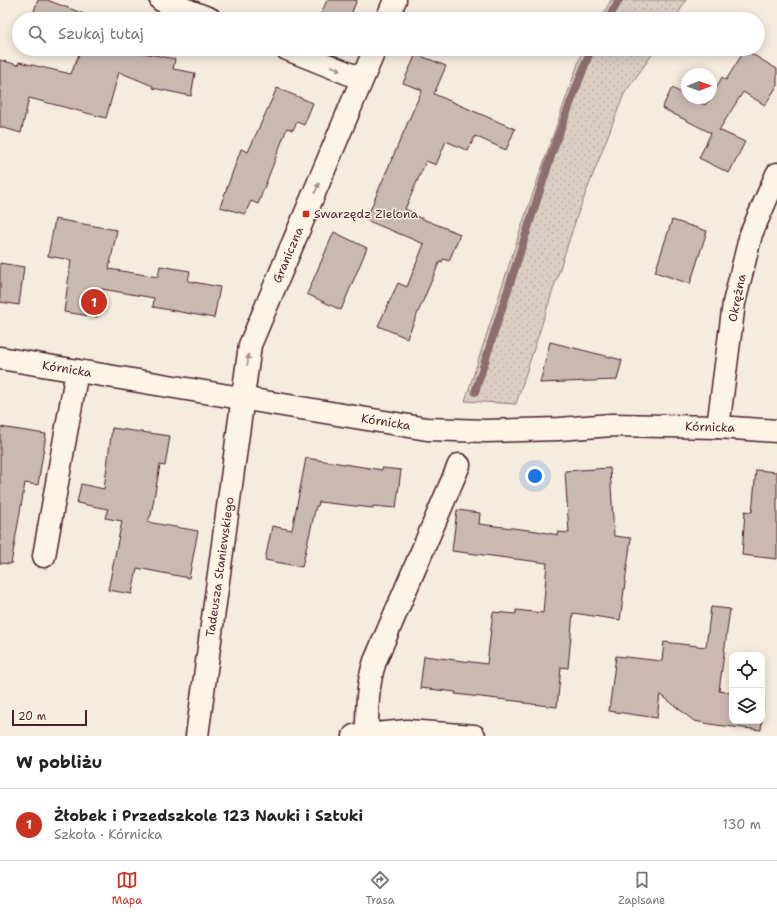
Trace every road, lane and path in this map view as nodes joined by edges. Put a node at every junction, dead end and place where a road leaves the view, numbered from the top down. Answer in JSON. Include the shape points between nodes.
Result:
{"nodes":[{"id":1,"x":161,"y":0,"type":"edge"},
{"id":2,"x":396,"y":0,"type":"edge"},
{"id":3,"x":192,"y":12,"type":"edge"},
{"id":4,"x":390,"y":12,"type":"edge"},
{"id":5,"x":304,"y":56,"type":"edge"},
{"id":6,"x":372,"y":56,"type":"edge"},
{"id":7,"x":362,"y":79,"type":"junction"},
{"id":8,"x":777,"y":174,"type":"edge"},
{"id":9,"x":0,"y":358,"type":"edge"},
{"id":10,"x":77,"y":371,"type":"junction"},
{"id":11,"x":243,"y":399,"type":"junction"},
{"id":12,"x":718,"y":427,"type":"junction"},
{"id":13,"x":777,"y":431,"type":"edge"},
{"id":14,"x":459,"y":465,"type":"dead end"},
{"id":15,"x":44,"y":556,"type":"dead end"},
{"id":16,"x":361,"y":735,"type":"edge"},
{"id":17,"x":197,"y":736,"type":"edge"},
{"id":18,"x":473,"y":736,"type":"edge"}],
"edges":[{"from":1,"to":3,"type":"street"},
{"from":2,"to":4,"type":"street"},
{"from":5,"to":7,"type":"street","one_way":true},
{"from":6,"to":7,"type":"street","name":"Graniczna"},
{"from":11,"to":7,"type":"street","name":"Graniczna","one_way":true,"via":[[250,345]]},
{"from":8,"to":12,"type":"street","name":"Okrężna","via":[[751,234],[734,303]]},
{"from":9,"to":10,"type":"street","name":"Kórnicka"},
{"from":10,"to":11,"type":"street","name":"Kórnicka"},
{"from":10,"to":15,"type":"street"},
{"from":11,"to":12,"type":"street","name":"Kórnicka","via":[[406,426],[450,430],[559,429],[612,425]]},
{"from":11,"to":17,"type":"street","name":"Tadeusza Staniewskiego"},
{"from":12,"to":13,"type":"street","name":"Kórnicka"},
{"from":14,"to":16,"type":"street","via":[[373,668]]},
{"from":16,"to":18,"type":"street","via":[[407,731]]}]}
